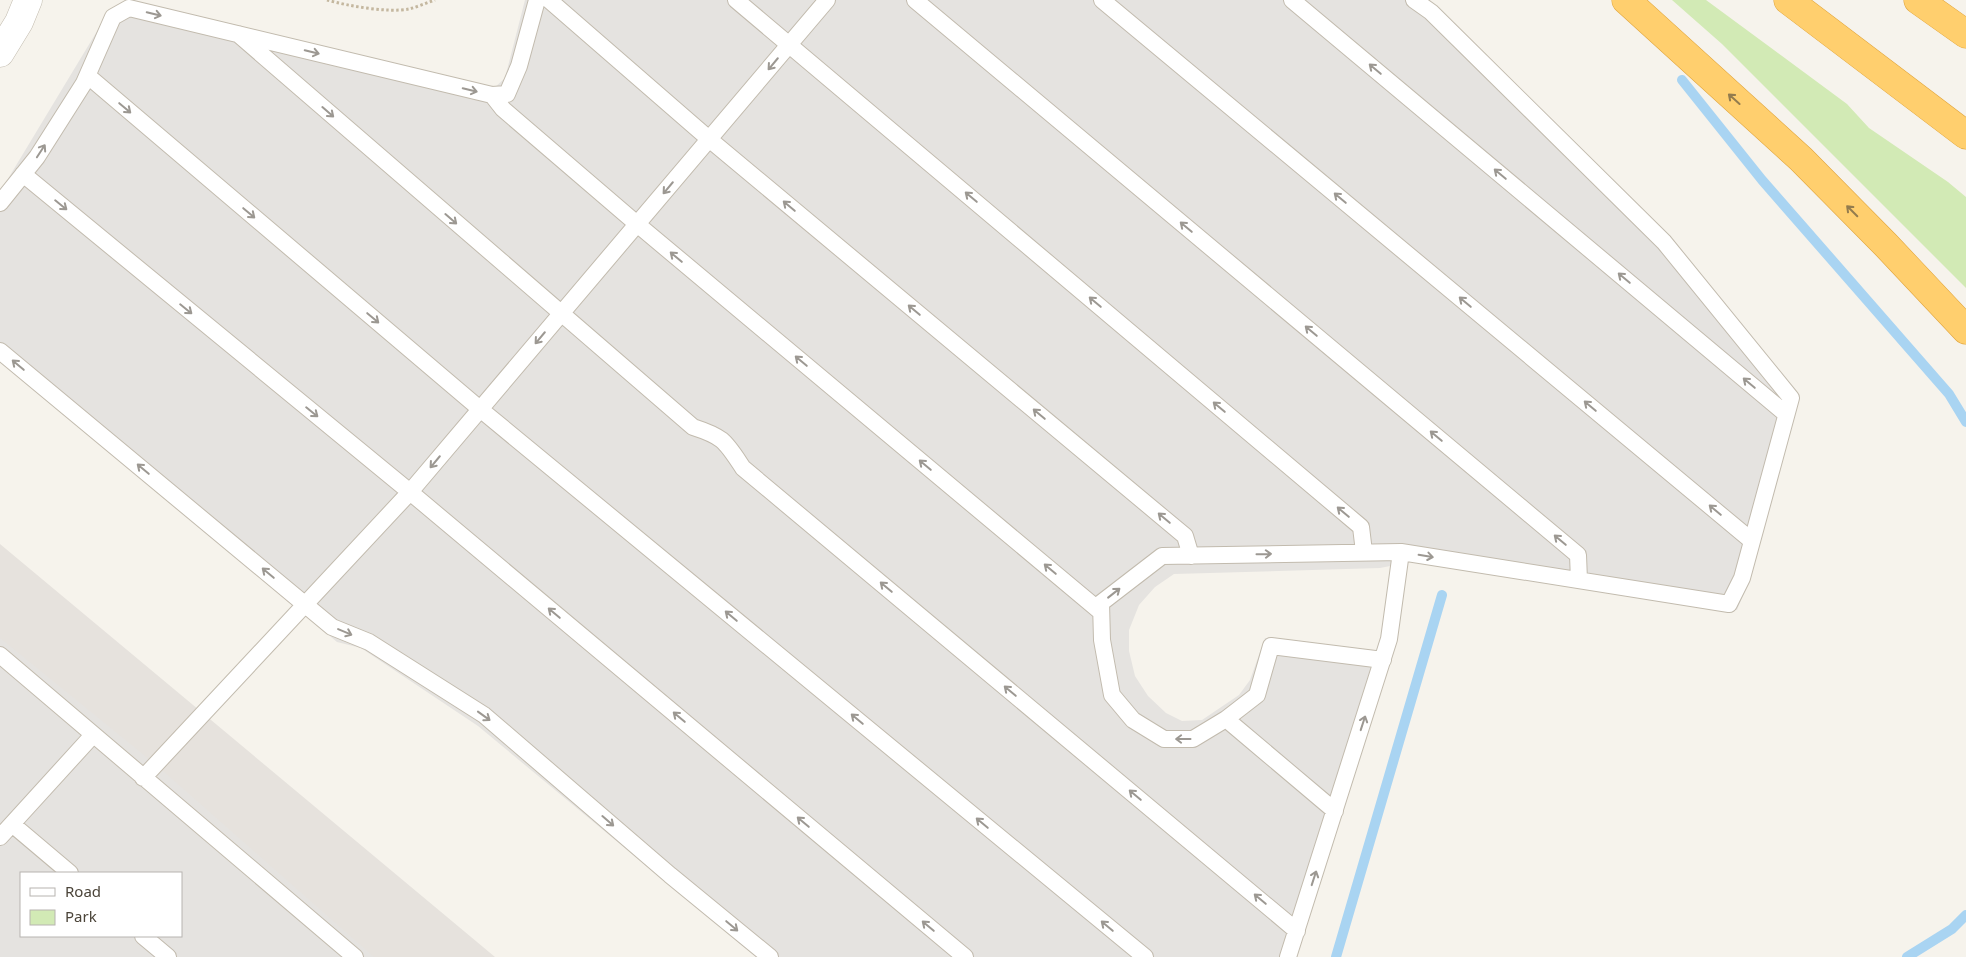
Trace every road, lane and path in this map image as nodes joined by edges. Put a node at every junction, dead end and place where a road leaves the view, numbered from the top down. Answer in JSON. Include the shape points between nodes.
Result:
{"nodes":[{"id":1,"x":28,"y":0,"type":"edge"},
{"id":2,"x":327,"y":0,"type":"edge"},
{"id":3,"x":434,"y":0,"type":"edge"},
{"id":4,"x":537,"y":0,"type":"edge"},
{"id":5,"x":549,"y":0,"type":"edge"},
{"id":6,"x":736,"y":0,"type":"edge"},
{"id":7,"x":827,"y":0,"type":"edge"},
{"id":8,"x":915,"y":0,"type":"edge"},
{"id":9,"x":1102,"y":0,"type":"edge"},
{"id":10,"x":1292,"y":0,"type":"edge"},
{"id":11,"x":1414,"y":0,"type":"edge"},
{"id":12,"x":1626,"y":0,"type":"edge"},
{"id":13,"x":1788,"y":0,"type":"edge"},
{"id":14,"x":1918,"y":0,"type":"edge"},
{"id":15,"x":238,"y":34,"type":"junction"},
{"id":16,"x":1966,"y":34,"type":"edge"},
{"id":17,"x":790,"y":44,"type":"junction"},
{"id":18,"x":0,"y":53,"type":"edge"},
{"id":19,"x":88,"y":76,"type":"junction"},
{"id":20,"x":492,"y":96,"type":"junction"},
{"id":21,"x":1966,"y":135,"type":"edge"},
{"id":22,"x":709,"y":139,"type":"junction"},
{"id":23,"x":23,"y":174,"type":"junction"},
{"id":24,"x":0,"y":203,"type":"edge"},
{"id":25,"x":637,"y":224,"type":"junction"},
{"id":26,"x":560,"y":314,"type":"junction"},
{"id":27,"x":1966,"y":330,"type":"edge"},
{"id":28,"x":0,"y":351,"type":"edge"},
{"id":29,"x":480,"y":409,"type":"junction"},
{"id":30,"x":1786,"y":414,"type":"junction"},
{"id":31,"x":410,"y":492,"type":"junction"},
{"id":32,"x":1752,"y":541,"type":"junction"},
{"id":33,"x":1364,"y":552,"type":"junction"},
{"id":34,"x":1401,"y":552,"type":"junction"},
{"id":35,"x":1191,"y":556,"type":"junction"},
{"id":36,"x":1579,"y":580,"type":"junction"},
{"id":37,"x":305,"y":604,"type":"junction"},
{"id":38,"x":1101,"y":612,"type":"junction"},
{"id":39,"x":0,"y":655,"type":"edge"},
{"id":40,"x":1383,"y":660,"type":"junction"},
{"id":41,"x":1226,"y":719,"type":"junction"},
{"id":42,"x":93,"y":734,"type":"junction"},
{"id":43,"x":143,"y":778,"type":"junction"},
{"id":44,"x":1335,"y":811,"type":"junction"},
{"id":45,"x":5,"y":827,"type":"edge"},
{"id":46,"x":69,"y":872,"type":"edge"},
{"id":47,"x":1297,"y":931,"type":"junction"},
{"id":48,"x":144,"y":937,"type":"edge"},
{"id":49,"x":168,"y":957,"type":"edge"},
{"id":50,"x":355,"y":957,"type":"edge"},
{"id":51,"x":770,"y":957,"type":"edge"},
{"id":52,"x":965,"y":957,"type":"edge"},
{"id":53,"x":1145,"y":957,"type":"edge"},
{"id":54,"x":1288,"y":957,"type":"edge"}],
"edges":[{"from":1,"to":18,"type":"street"},
{"from":2,"to":3,"type":"path","via":[[394,11]]},
{"from":4,"to":20,"type":"lane","via":[[519,66],[507,94]]},
{"from":5,"to":22,"type":"lane"},
{"from":6,"to":17,"type":"lane"},
{"from":7,"to":17,"type":"lane"},
{"from":36,"to":8,"type":"lane","one_way":true,"via":[[1578,555]]},
{"from":32,"to":9,"type":"lane","one_way":true},
{"from":30,"to":10,"type":"lane","one_way":true},
{"from":11,"to":30,"type":"lane","via":[[1431,12],[1664,242],[1791,398]]},
{"from":27,"to":12,"type":"highway","one_way":true,"via":[[1801,160]]},
{"from":13,"to":21,"type":"highway"},
{"from":14,"to":16,"type":"highway"},
{"from":19,"to":15,"type":"lane","one_way":true,"via":[[113,17],[130,8]]},
{"from":15,"to":20,"type":"lane","one_way":true},
{"from":15,"to":26,"type":"lane","one_way":true},
{"from":17,"to":22,"type":"lane","one_way":true},
{"from":33,"to":17,"type":"lane","one_way":true,"via":[[1361,527]]},
{"from":23,"to":19,"type":"lane","one_way":true},
{"from":19,"to":29,"type":"lane","one_way":true},
{"from":20,"to":25,"type":"lane"},
{"from":22,"to":25,"type":"lane","one_way":true},
{"from":35,"to":22,"type":"lane","one_way":true,"via":[[1185,536]]},
{"from":23,"to":24,"type":"lane"},
{"from":23,"to":31,"type":"lane","one_way":true},
{"from":25,"to":26,"type":"lane"},
{"from":38,"to":25,"type":"lane","one_way":true},
{"from":26,"to":29,"type":"lane","one_way":true},
{"from":47,"to":26,"type":"lane","one_way":true,"via":[[744,468],[728,444],[716,435],[693,427]]},
{"from":37,"to":28,"type":"lane","one_way":true},
{"from":29,"to":31,"type":"lane","one_way":true},
{"from":53,"to":29,"type":"lane","one_way":true},
{"from":30,"to":32,"type":"lane"},
{"from":31,"to":37,"type":"lane"},
{"from":52,"to":31,"type":"lane","one_way":true},
{"from":32,"to":36,"type":"lane","via":[[1742,578],[1729,604]]},
{"from":33,"to":34,"type":"lane"},
{"from":35,"to":33,"type":"lane","one_way":true},
{"from":34,"to":36,"type":"lane","one_way":true},
{"from":34,"to":40,"type":"lane","via":[[1389,640]]},
{"from":38,"to":35,"type":"lane","one_way":true,"via":[[1101,603],[1162,556]]},
{"from":37,"to":43,"type":"lane"},
{"from":37,"to":51,"type":"lane","one_way":true,"via":[[332,626],[369,642],[484,715]]},
{"from":41,"to":38,"type":"lane","one_way":true,"via":[[1193,739],[1164,739],[1133,720],[1112,695],[1102,640]]},
{"from":39,"to":42,"type":"lane"},
{"from":40,"to":41,"type":"lane","via":[[1271,646],[1256,695]]},
{"from":44,"to":40,"type":"lane","one_way":true},
{"from":41,"to":44,"type":"lane"},
{"from":42,"to":43,"type":"lane"},
{"from":42,"to":45,"type":"lane"},
{"from":43,"to":50,"type":"lane"},
{"from":47,"to":44,"type":"lane","one_way":true},
{"from":45,"to":46,"type":"lane"},
{"from":47,"to":54,"type":"lane"},
{"from":48,"to":49,"type":"lane"}]}
